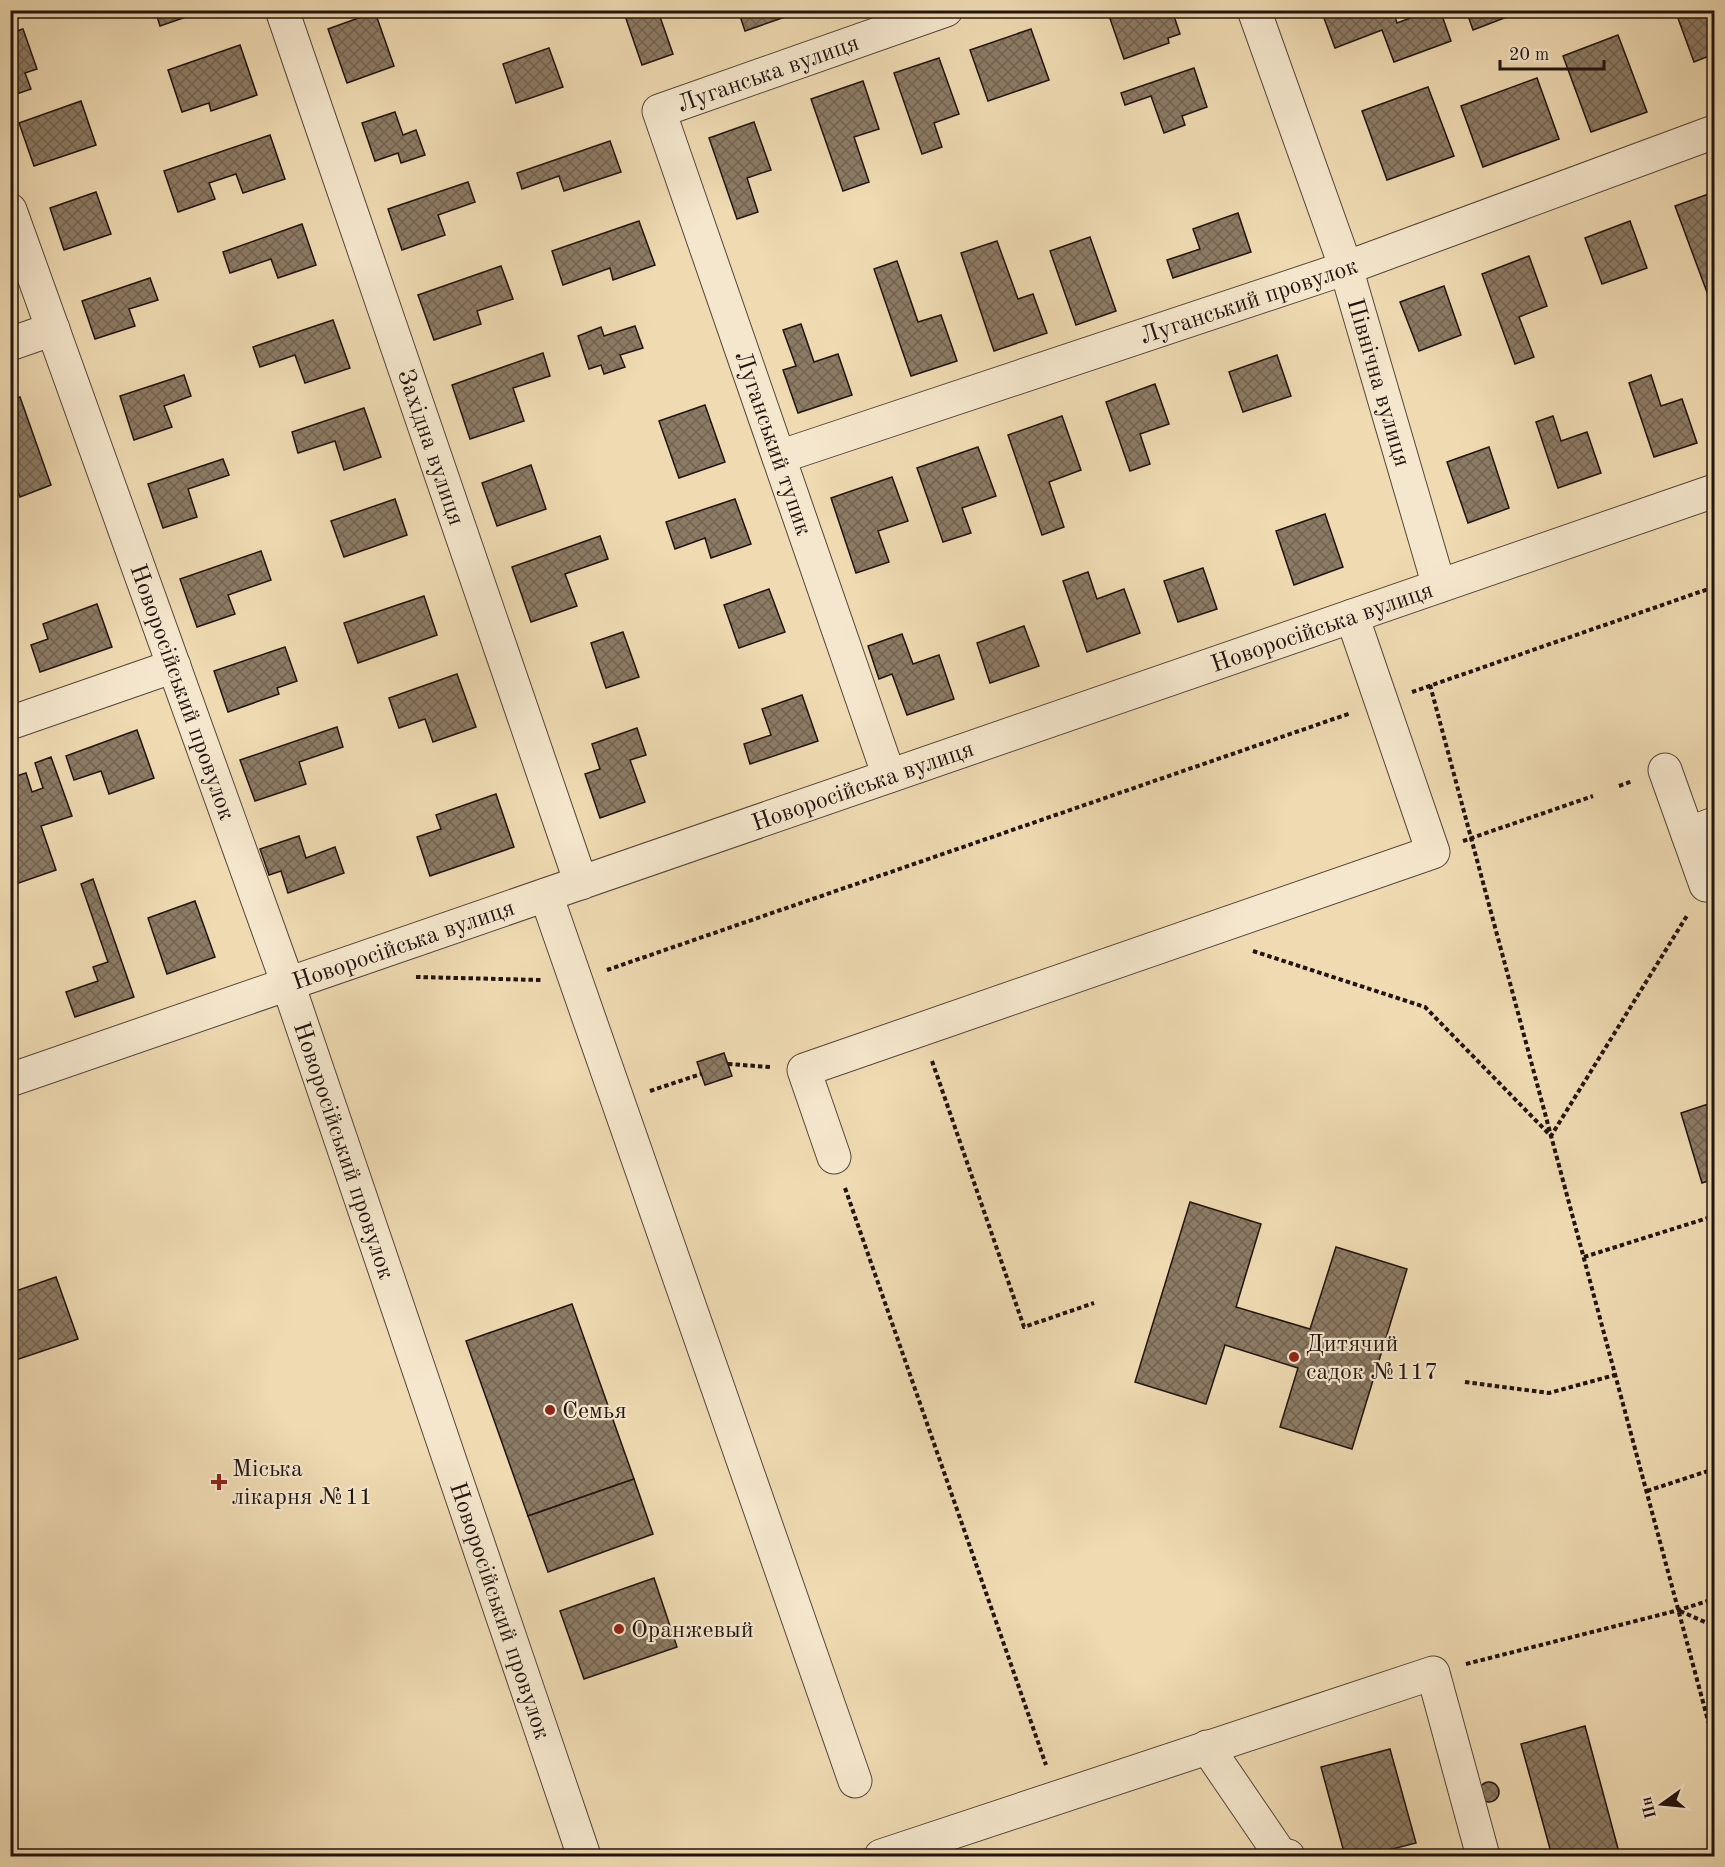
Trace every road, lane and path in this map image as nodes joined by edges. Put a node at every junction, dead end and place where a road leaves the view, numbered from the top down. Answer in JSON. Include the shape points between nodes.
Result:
{"nodes":[{"id":1,"x":282,"y":10,"type":"edge"},
{"id":2,"x":946,"y":10,"type":"edge"},
{"id":3,"x":1254,"y":10,"type":"edge"},
{"id":4,"x":659,"y":111,"type":"joint"},
{"id":5,"x":1714,"y":132,"type":"edge"},
{"id":6,"x":10,"y":210,"type":"edge"},
{"id":7,"x":1346,"y":268,"type":"junction"},
{"id":8,"x":53,"y":329,"type":"junction"},
{"id":9,"x":10,"y":344,"type":"edge"},
{"id":10,"x":779,"y":457,"type":"junction"},
{"id":11,"x":1714,"y":491,"type":"edge"},
{"id":12,"x":1439,"y":586,"type":"junction"},
{"id":13,"x":1714,"y":587,"type":"edge"},
{"id":14,"x":1352,"y":616,"type":"junction"},
{"id":15,"x":174,"y":666,"type":"junction"},
{"id":16,"x":1430,"y":685,"type":"junction"},
{"id":17,"x":1382,"y":702,"type":"junction"},
{"id":18,"x":10,"y":723,"type":"edge"},
{"id":19,"x":1665,"y":770,"type":"dead end"},
{"id":20,"x":889,"y":776,"type":"junction"},
{"id":21,"x":1593,"y":796,"type":"dead end"},
{"id":22,"x":1701,"y":829,"type":"edge"},
{"id":23,"x":1471,"y":838,"type":"junction"},
{"id":24,"x":1433,"y":852,"type":"junction"},
{"id":25,"x":581,"y":883,"type":"junction"},
{"id":26,"x":1706,"y":885,"type":"joint"},
{"id":27,"x":546,"y":895,"type":"junction"},
{"id":28,"x":1198,"y":933,"type":"junction"},
{"id":29,"x":410,"y":977,"type":"dead end"},
{"id":30,"x":576,"y":981,"type":"junction"},
{"id":31,"x":288,"y":984,"type":"junction"},
{"id":32,"x":921,"y":1029,"type":"junction"},
{"id":33,"x":728,"y":1064,"type":"dead end"},
{"id":34,"x":804,"y":1070,"type":"junction"},
{"id":35,"x":700,"y":1074,"type":"dead end"},
{"id":36,"x":10,"y":1080,"type":"edge"},
{"id":37,"x":619,"y":1102,"type":"junction"},
{"id":38,"x":1551,"y":1136,"type":"junction"},
{"id":39,"x":834,"y":1157,"type":"joint"},
{"id":40,"x":1714,"y":1216,"type":"edge"},
{"id":41,"x":1584,"y":1257,"type":"junction"},
{"id":42,"x":1094,"y":1302,"type":"dead end"},
{"id":43,"x":1615,"y":1375,"type":"junction"},
{"id":44,"x":1465,"y":1382,"type":"dead end"},
{"id":45,"x":1714,"y":1469,"type":"edge"},
{"id":46,"x":1646,"y":1491,"type":"junction"},
{"id":47,"x":1714,"y":1599,"type":"edge"},
{"id":48,"x":1679,"y":1610,"type":"junction"},
{"id":49,"x":1714,"y":1626,"type":"edge"},
{"id":50,"x":1433,"y":1673,"type":"junction"},
{"id":51,"x":1714,"y":1743,"type":"edge"},
{"id":52,"x":1207,"y":1747,"type":"junction"},
{"id":53,"x":855,"y":1781,"type":"dead end"},
{"id":54,"x":1057,"y":1797,"type":"junction"},
{"id":55,"x":584,"y":1857,"type":"edge"},
{"id":56,"x":881,"y":1857,"type":"edge"},
{"id":57,"x":1288,"y":1857,"type":"edge"},
{"id":58,"x":1483,"y":1857,"type":"edge"}],
"edges":[{"from":1,"to":25,"type":"street","name":"Західна вулиця"},
{"from":2,"to":4,"type":"street","name":"Луганська вулиця"},
{"from":3,"to":7,"type":"street","name":"Північна вулиця"},
{"from":4,"to":10,"type":"street","name":"Луганський тупик"},
{"from":5,"to":7,"type":"street","name":"Луганський провулок"},
{"from":6,"to":8,"type":"street","name":"Новоросійський провулок"},
{"from":7,"to":10,"type":"street","name":"Луганський провулок"},
{"from":7,"to":12,"type":"street","name":"Північна вулиця"},
{"from":8,"to":9,"type":"street"},
{"from":8,"to":15,"type":"street","name":"Новоросійський провулок"},
{"from":10,"to":20,"type":"street","name":"Луганський тупик"},
{"from":11,"to":12,"type":"street","name":"Новоросійська вулиця"},
{"from":12,"to":14,"type":"street","name":"Новоросійська вулиця"},
{"from":13,"to":16,"type":"path"},
{"from":14,"to":17,"type":"street"},
{"from":14,"to":20,"type":"street","name":"Новоросійська вулиця"},
{"from":15,"to":18,"type":"street"},
{"from":15,"to":31,"type":"street","name":"Новоросійський провулок"},
{"from":16,"to":17,"type":"path"},
{"from":16,"to":23,"type":"path"},
{"from":17,"to":24,"type":"street"},
{"from":17,"to":30,"type":"path"},
{"from":19,"to":22,"type":"street"},
{"from":20,"to":25,"type":"street","name":"Новоросійська вулиця"},
{"from":21,"to":23,"type":"path"},
{"from":22,"to":26,"type":"street"},
{"from":23,"to":24,"type":"path"},
{"from":23,"to":38,"type":"path"},
{"from":24,"to":28,"type":"street"},
{"from":25,"to":27,"type":"street","name":"Новоросійська вулиця"},
{"from":26,"to":38,"type":"path"},
{"from":27,"to":30,"type":"street"},
{"from":27,"to":31,"type":"street","name":"Новоросійська вулиця"},
{"from":28,"to":32,"type":"street"},
{"from":28,"to":38,"type":"path","via":[[1425,1007]]},
{"from":29,"to":30,"type":"path"},
{"from":30,"to":37,"type":"street"},
{"from":31,"to":36,"type":"street","name":"Новоросійська вулиця"},
{"from":31,"to":55,"type":"street","name":"Новоросійський провулок"},
{"from":32,"to":34,"type":"street"},
{"from":32,"to":42,"type":"path","via":[[1024,1327]]},
{"from":33,"to":34,"type":"path"},
{"from":34,"to":39,"type":"street"},
{"from":35,"to":37,"type":"path"},
{"from":37,"to":53,"type":"street"},
{"from":38,"to":41,"type":"path"},
{"from":39,"to":54,"type":"path"},
{"from":40,"to":41,"type":"path"},
{"from":41,"to":43,"type":"path"},
{"from":43,"to":44,"type":"path","via":[[1549,1393]]},
{"from":43,"to":46,"type":"path"},
{"from":45,"to":46,"type":"path"},
{"from":46,"to":48,"type":"path"},
{"from":47,"to":48,"type":"path"},
{"from":48,"to":49,"type":"path"},
{"from":48,"to":50,"type":"path"},
{"from":48,"to":51,"type":"path"},
{"from":50,"to":52,"type":"street"},
{"from":50,"to":58,"type":"street"},
{"from":52,"to":54,"type":"street"},
{"from":52,"to":57,"type":"street","via":[[1280,1854]]},
{"from":54,"to":56,"type":"street"}]}
